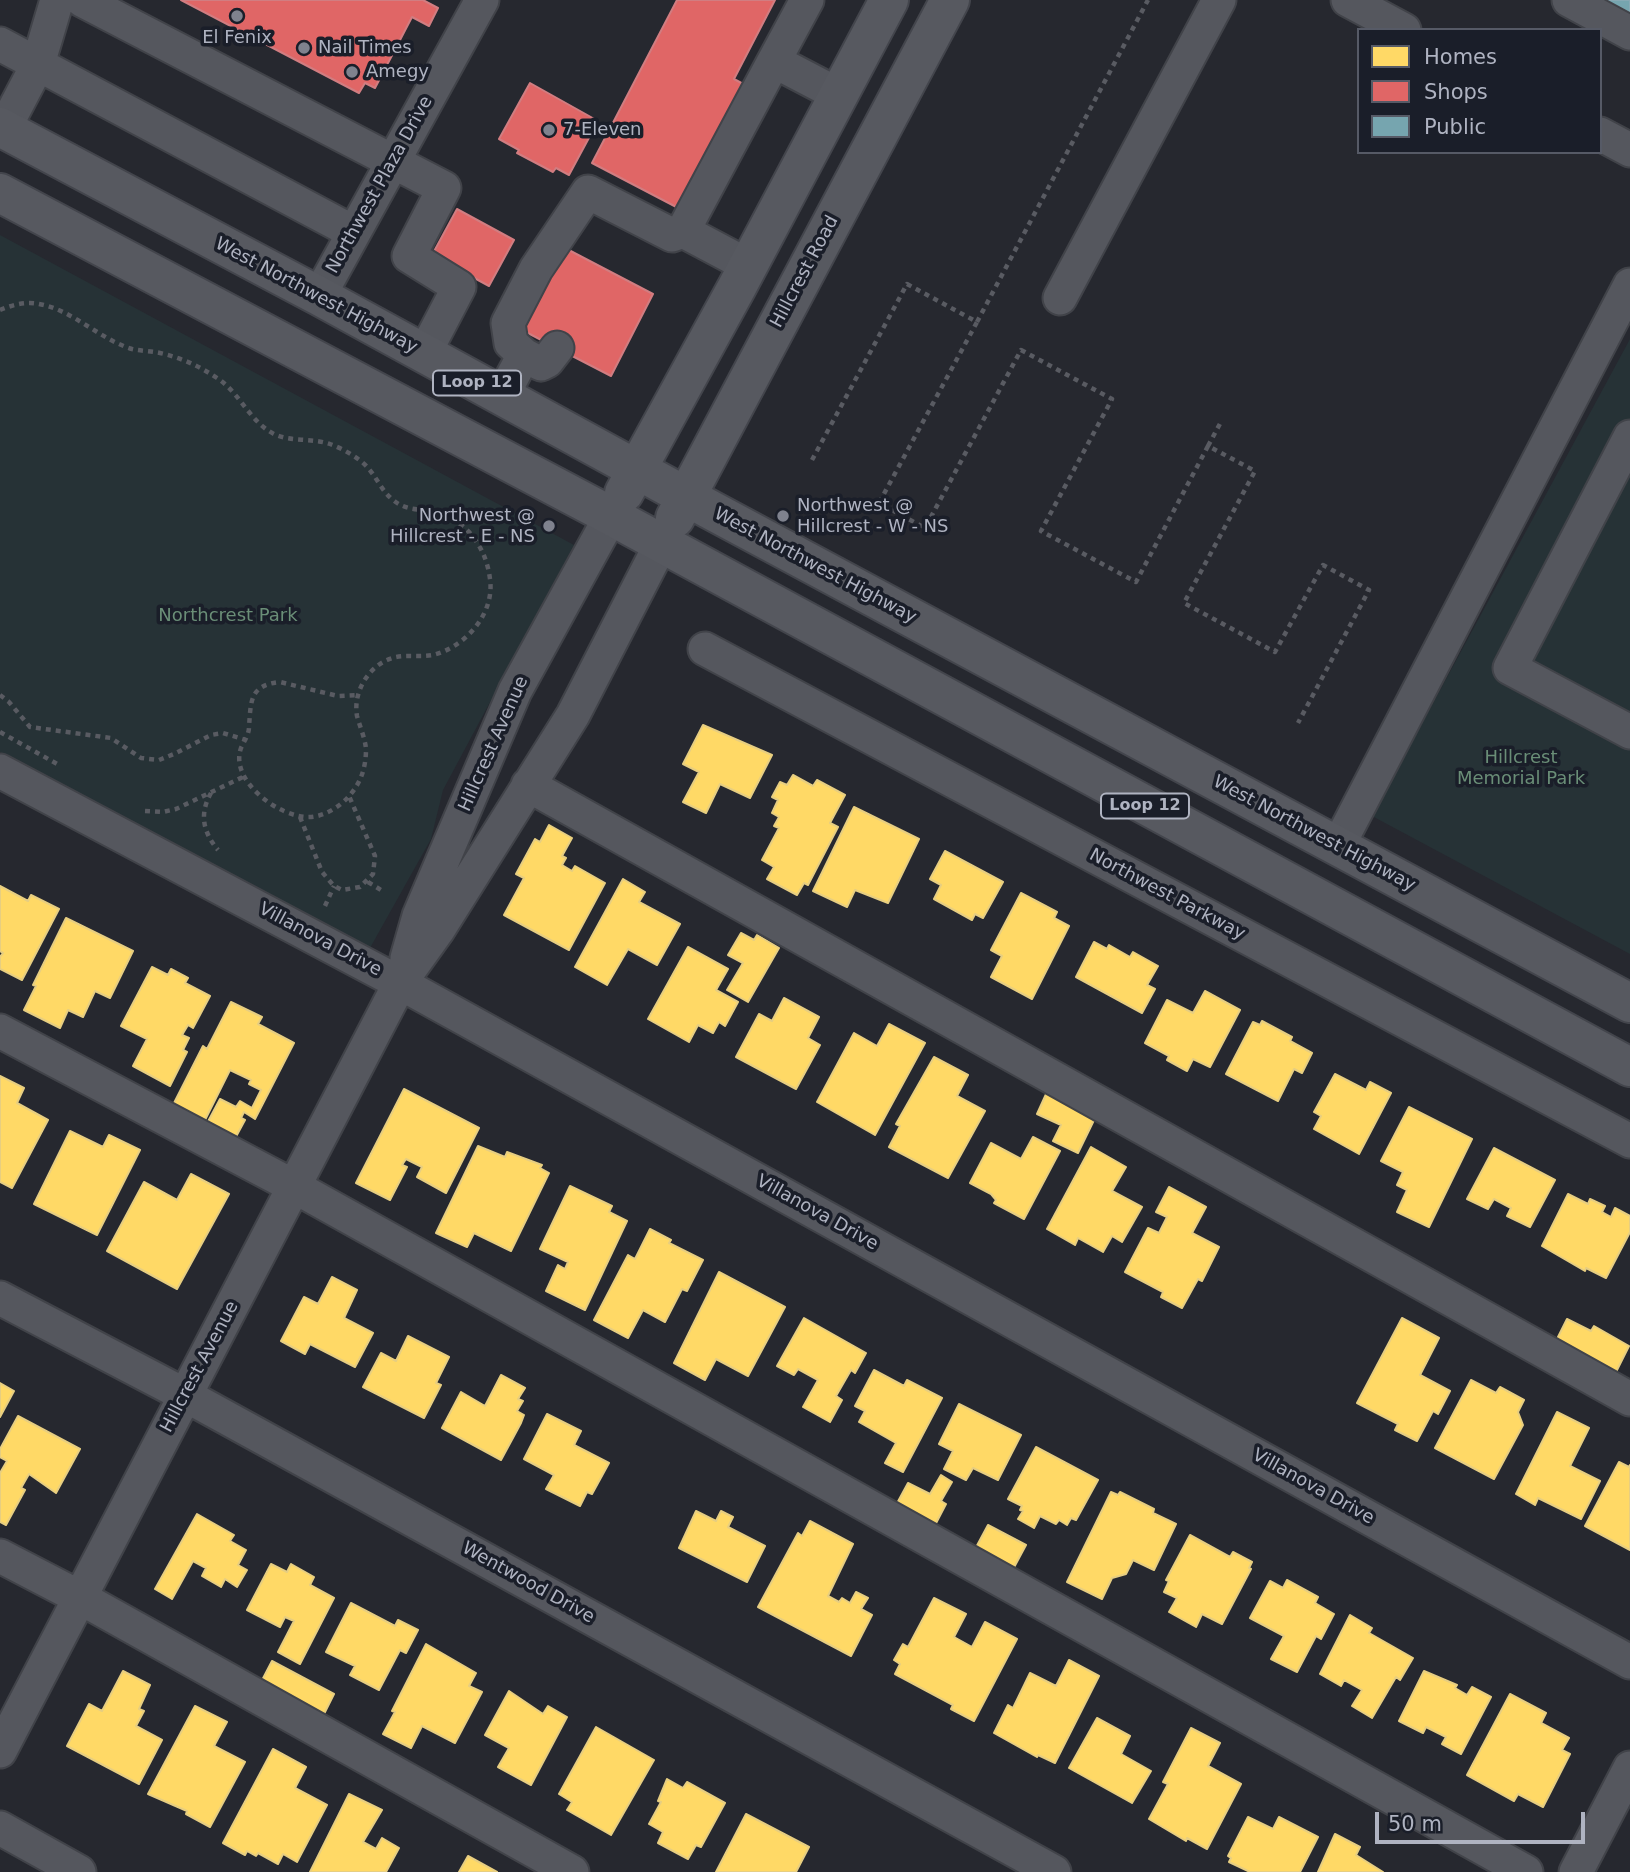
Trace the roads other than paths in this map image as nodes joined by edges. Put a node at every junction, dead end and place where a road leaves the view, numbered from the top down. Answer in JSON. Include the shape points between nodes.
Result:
{"nodes":[{"id":1,"x":57,"y":0,"type":"edge"},
{"id":2,"x":82,"y":0,"type":"edge"},
{"id":3,"x":482,"y":0,"type":"edge"},
{"id":4,"x":807,"y":0,"type":"edge"},
{"id":5,"x":888,"y":0,"type":"edge"},
{"id":6,"x":950,"y":0,"type":"edge"},
{"id":7,"x":1219,"y":0,"type":"edge"},
{"id":8,"x":1348,"y":0,"type":"edge"},
{"id":9,"x":1569,"y":0,"type":"edge"},
{"id":10,"x":1393,"y":16,"type":"edge"},
{"id":11,"x":1630,"y":33,"type":"edge"},
{"id":12,"x":0,"y":44,"type":"edge"},
{"id":13,"x":774,"y":61,"type":"junction"},
{"id":14,"x":38,"y":64,"type":"junction"},
{"id":15,"x":836,"y":99,"type":"junction"},
{"id":16,"x":881,"y":127,"type":"junction"},
{"id":17,"x":2,"y":128,"type":"edge"},
{"id":18,"x":1602,"y":135,"type":"edge"},
{"id":19,"x":1630,"y":150,"type":"edge"},
{"id":20,"x":393,"y":161,"type":"junction"},
{"id":21,"x":0,"y":194,"type":"edge"},
{"id":22,"x":683,"y":231,"type":"junction"},
{"id":23,"x":353,"y":232,"type":"junction"},
{"id":24,"x":749,"y":266,"type":"junction"},
{"id":25,"x":1630,"y":285,"type":"edge"},
{"id":26,"x":319,"y":296,"type":"junction"},
{"id":27,"x":1059,"y":298,"type":"dead end"},
{"id":28,"x":557,"y":348,"type":"dead end"},
{"id":29,"x":424,"y":355,"type":"junction"},
{"id":30,"x":524,"y":355,"type":"junction"},
{"id":31,"x":502,"y":396,"type":"junction"},
{"id":32,"x":1630,"y":437,"type":"edge"},
{"id":33,"x":637,"y":470,"type":"junction"},
{"id":34,"x":686,"y":496,"type":"junction"},
{"id":35,"x":611,"y":516,"type":"junction"},
{"id":36,"x":660,"y":544,"type":"junction"},
{"id":37,"x":705,"y":649,"type":"dead end"},
{"id":38,"x":1630,"y":732,"type":"edge"},
{"id":39,"x":0,"y":771,"type":"edge"},
{"id":40,"x":528,"y":785,"type":"junction"},
{"id":41,"x":1338,"y":846,"type":"junction"},
{"id":42,"x":400,"y":983,"type":"junction"},
{"id":43,"x":1630,"y":1003,"type":"edge"},
{"id":44,"x":0,"y":1031,"type":"edge"},
{"id":45,"x":1630,"y":1067,"type":"edge"},
{"id":46,"x":1630,"y":1141,"type":"edge"},
{"id":47,"x":295,"y":1187,"type":"junction"},
{"id":48,"x":0,"y":1298,"type":"edge"},
{"id":49,"x":185,"y":1395,"type":"junction"},
{"id":50,"x":1630,"y":1399,"type":"edge"},
{"id":51,"x":0,"y":1556,"type":"edge"},
{"id":52,"x":79,"y":1597,"type":"junction"},
{"id":53,"x":1630,"y":1661,"type":"edge"},
{"id":54,"x":0,"y":1751,"type":"edge"},
{"id":55,"x":1630,"y":1768,"type":"edge"},
{"id":56,"x":0,"y":1828,"type":"edge"},
{"id":57,"x":79,"y":1872,"type":"edge"},
{"id":58,"x":572,"y":1872,"type":"edge"},
{"id":59,"x":1055,"y":1872,"type":"edge"},
{"id":60,"x":1526,"y":1872,"type":"edge"},
{"id":61,"x":1576,"y":1872,"type":"edge"}],
"edges":[{"from":1,"to":14,"type":"street"},
{"from":2,"to":20,"type":"street"},
{"from":3,"to":20,"type":"street","name":"Northwest Plaza Drive"},
{"from":4,"to":13,"type":"street"},
{"from":5,"to":15,"type":"main road"},
{"from":6,"to":16,"type":"main road","name":"Hillcrest Road"},
{"from":7,"to":27,"type":"street"},
{"from":8,"to":10,"type":"street"},
{"from":9,"to":11,"type":"street"},
{"from":12,"to":14,"type":"street"},
{"from":13,"to":15,"type":"street"},
{"from":13,"to":22,"type":"street"},
{"from":14,"to":17,"type":"street"},
{"from":14,"to":23,"type":"street"},
{"from":15,"to":16,"type":"main road"},
{"from":15,"to":24,"type":"main road"},
{"from":16,"to":34,"type":"main road","name":"Hillcrest Road"},
{"from":17,"to":26,"type":"main road","name":"West Northwest Highway","number":"Loop 12"},
{"from":18,"to":19,"type":"street"},
{"from":20,"to":23,"type":"street","name":"Northwest Plaza Drive"},
{"from":20,"to":29,"type":"street","via":[[444,188],[409,256],[459,287]]},
{"from":21,"to":35,"type":"main road","number":"Loop 12"},
{"from":22,"to":24,"type":"street"},
{"from":22,"to":30,"type":"street","via":[[672,235],[588,192],[536,269],[509,323],[511,343]]},
{"from":23,"to":26,"type":"street","name":"Northwest Plaza Drive"},
{"from":24,"to":33,"type":"main road"},
{"from":25,"to":41,"type":"street"},
{"from":26,"to":29,"type":"main road","name":"West Northwest Highway","number":"Loop 12"},
{"from":28,"to":30,"type":"street","via":[[541,364]]},
{"from":29,"to":31,"type":"main road","name":"West Northwest Highway","number":"Loop 12"},
{"from":30,"to":31,"type":"street"},
{"from":31,"to":33,"type":"main road","name":"West Northwest Highway","number":"Loop 12"},
{"from":32,"to":38,"type":"street","via":[[1510,668]]},
{"from":33,"to":34,"type":"main road","name":"West Northwest Highway","number":"Loop 12"},
{"from":33,"to":35,"type":"main road"},
{"from":34,"to":36,"type":"main road","name":"Hillcrest Road"},
{"from":34,"to":41,"type":"main road","name":"West Northwest Highway","number":"Loop 12"},
{"from":35,"to":36,"type":"main road","number":"Loop 12"},
{"from":35,"to":42,"type":"street","name":"Hillcrest Avenue","via":[[515,691],[419,916]]},
{"from":36,"to":40,"type":"street","name":"Hillcrest Avenue","via":[[573,715]]},
{"from":36,"to":45,"type":"main road","number":"Loop 12"},
{"from":37,"to":46,"type":"street","name":"Northwest Parkway"},
{"from":39,"to":42,"type":"street","name":"Villanova Drive"},
{"from":40,"to":42,"type":"street","name":"Hillcrest Avenue"},
{"from":40,"to":50,"type":"street"},
{"from":41,"to":43,"type":"main road","name":"West Northwest Highway","number":"Loop 12"},
{"from":42,"to":47,"type":"street","name":"Hillcrest Avenue"},
{"from":42,"to":53,"type":"street","name":"Villanova Drive"},
{"from":44,"to":47,"type":"street"},
{"from":47,"to":49,"type":"street","name":"Hillcrest Avenue"},
{"from":47,"to":60,"type":"street"},
{"from":48,"to":49,"type":"street","name":"Wentwood Drive"},
{"from":49,"to":52,"type":"street","name":"Hillcrest Avenue"},
{"from":49,"to":59,"type":"street","name":"Wentwood Drive"},
{"from":51,"to":52,"type":"street"},
{"from":52,"to":54,"type":"street","name":"Hillcrest Avenue"},
{"from":52,"to":58,"type":"street"},
{"from":55,"to":61,"type":"street"},
{"from":56,"to":57,"type":"street"}]}
